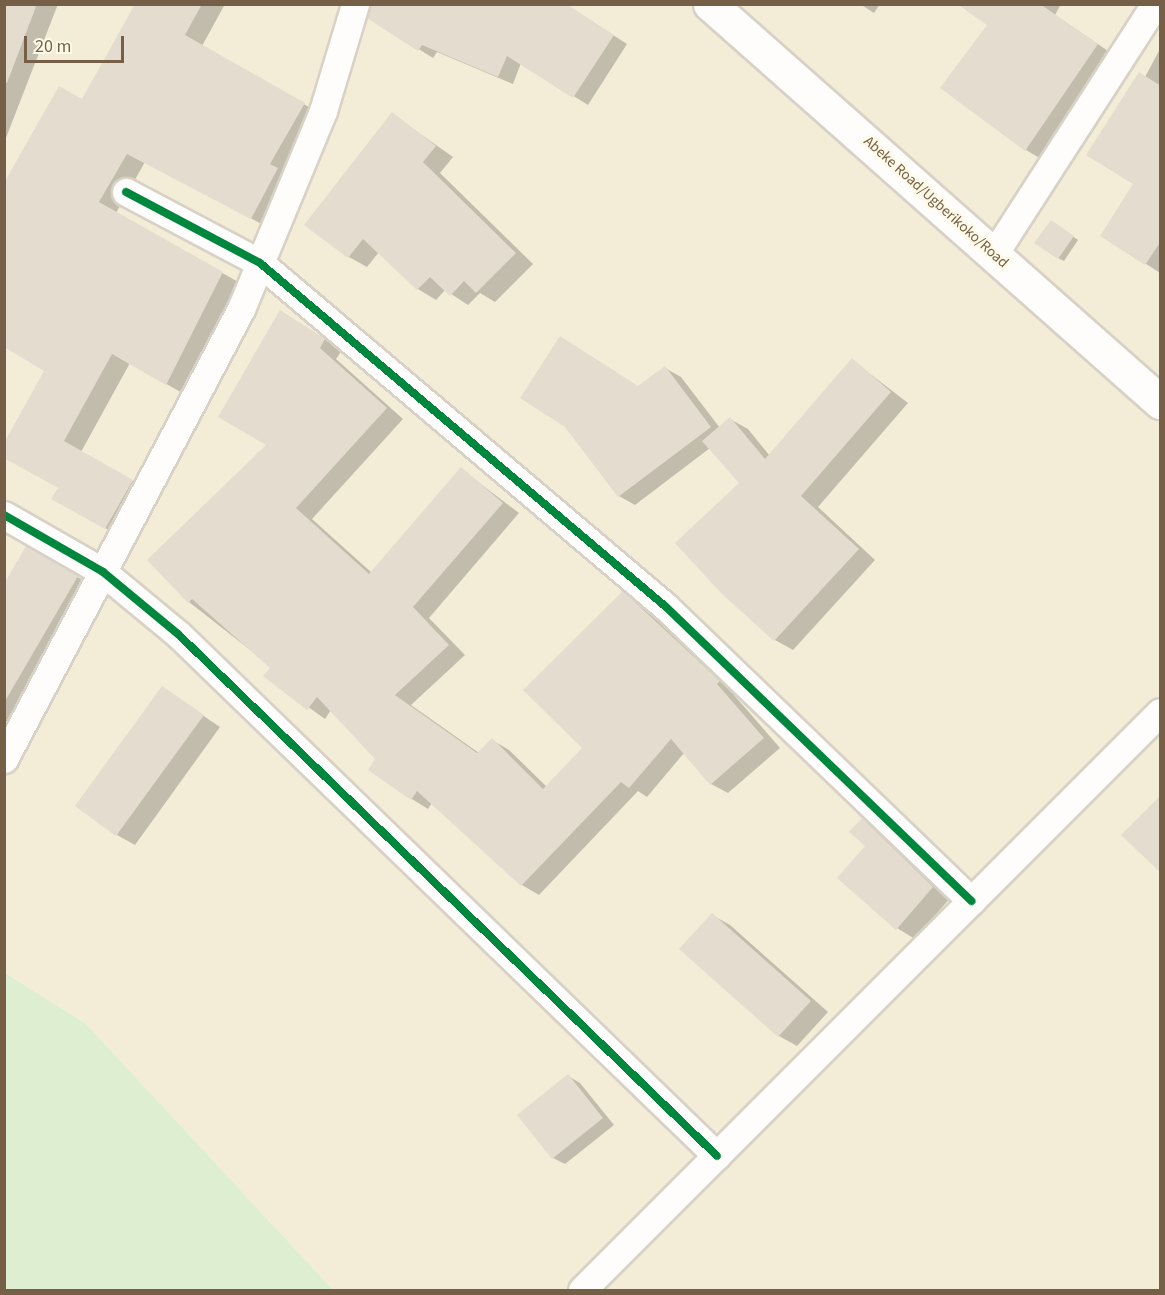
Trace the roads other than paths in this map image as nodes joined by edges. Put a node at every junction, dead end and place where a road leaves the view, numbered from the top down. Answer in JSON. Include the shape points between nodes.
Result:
{"nodes":[{"id":1,"x":355,"y":4,"type":"edge"},
{"id":2,"x":710,"y":4,"type":"edge"},
{"id":3,"x":1155,"y":4,"type":"edge"},
{"id":4,"x":126,"y":192,"type":"dead end"},
{"id":5,"x":994,"y":254,"type":"junction"},
{"id":6,"x":260,"y":263,"type":"junction"},
{"id":7,"x":1161,"y":402,"type":"edge"},
{"id":8,"x":4,"y":515,"type":"edge"},
{"id":9,"x":103,"y":572,"type":"junction"},
{"id":10,"x":1161,"y":712,"type":"edge"},
{"id":11,"x":4,"y":759,"type":"edge"},
{"id":12,"x":971,"y":901,"type":"junction"},
{"id":13,"x":717,"y":1156,"type":"junction"},
{"id":14,"x":582,"y":1290,"type":"edge"}],
"edges":[{"from":1,"to":6,"type":"street","via":[[323,111]]},
{"from":2,"to":5,"type":"street","name":"Abeke Road/Ugberikoko/Road"},
{"from":3,"to":5,"type":"street"},
{"from":4,"to":6,"type":"street"},
{"from":5,"to":7,"type":"street","name":"Abeke Road/Ugberikoko/Road"},
{"from":6,"to":9,"type":"street","via":[[241,309]]},
{"from":6,"to":12,"type":"street","via":[[666,607]]},
{"from":8,"to":9,"type":"street"},
{"from":9,"to":11,"type":"street"},
{"from":9,"to":13,"type":"street","via":[[178,634]]},
{"from":10,"to":12,"type":"street"},
{"from":12,"to":13,"type":"street"},
{"from":13,"to":14,"type":"street"}]}
